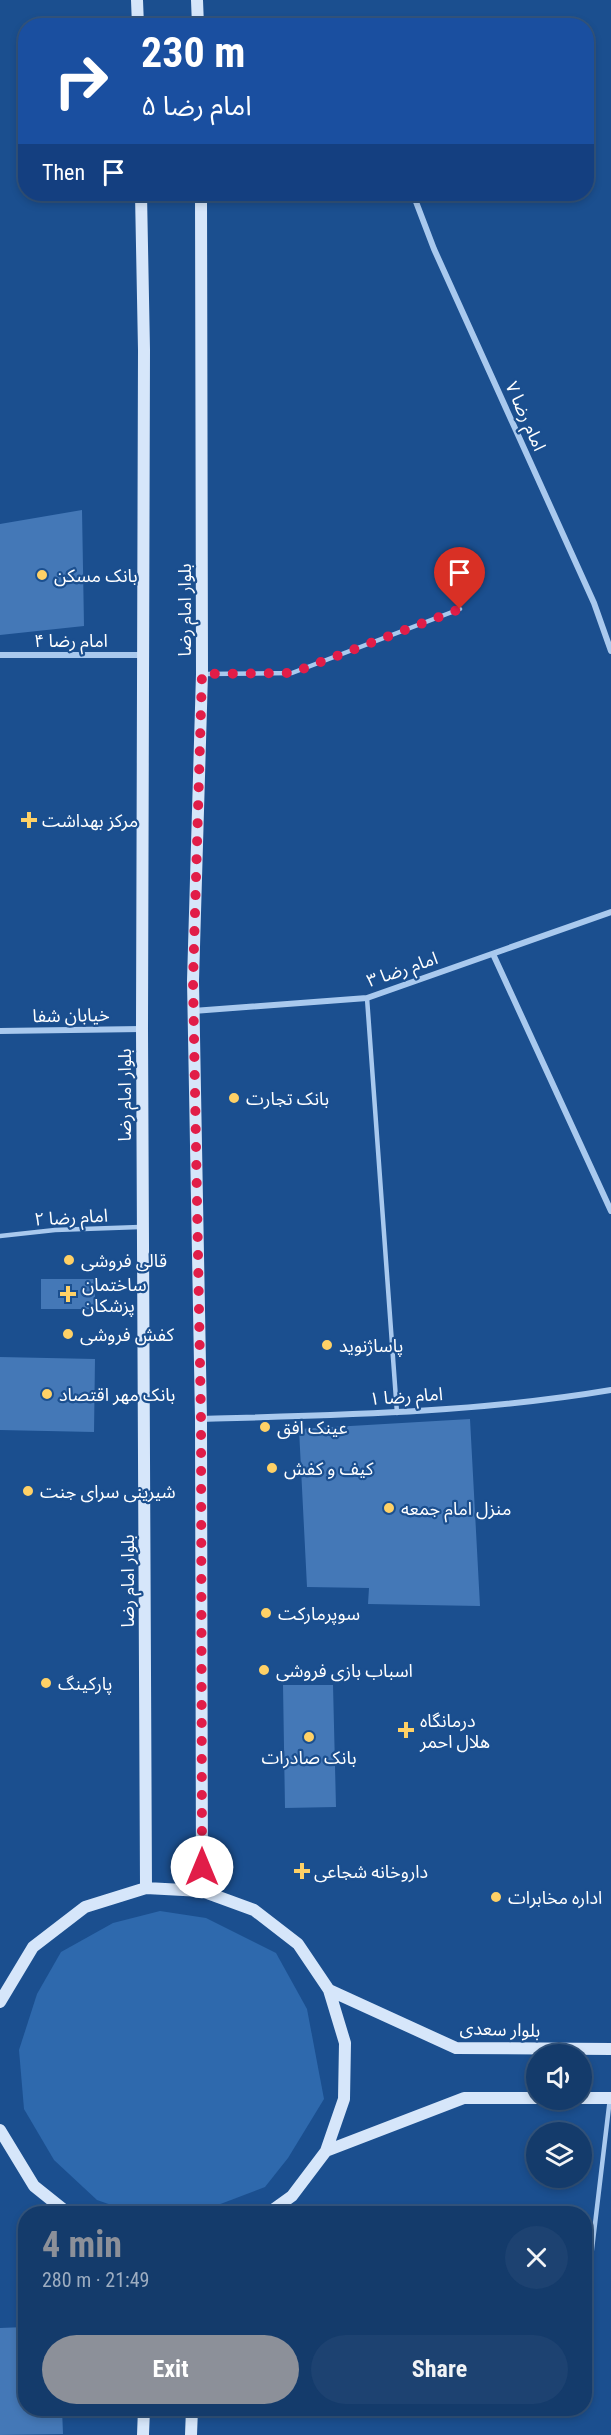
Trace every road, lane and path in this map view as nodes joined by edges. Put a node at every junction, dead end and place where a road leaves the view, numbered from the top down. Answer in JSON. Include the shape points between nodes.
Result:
{"nodes":[{"id":1,"x":137,"y":0,"type":"edge"},
{"id":2,"x":197,"y":0,"type":"edge"},
{"id":3,"x":138,"y":18,"type":"edge"},
{"id":4,"x":198,"y":18,"type":"edge"},
{"id":5,"x":141,"y":201,"type":"edge"},
{"id":6,"x":201,"y":201,"type":"edge"},
{"id":7,"x":416,"y":201,"type":"edge"},
{"id":8,"x":460,"y":609,"type":"dead end"},
{"id":9,"x":611,"y":651,"type":"edge"},
{"id":10,"x":0,"y":655,"type":"edge"},
{"id":11,"x":143,"y":655,"type":"junction"},
{"id":12,"x":202,"y":674,"type":"junction"},
{"id":13,"x":611,"y":912,"type":"edge"},
{"id":14,"x":493,"y":954,"type":"junction"},
{"id":15,"x":367,"y":998,"type":"junction"},
{"id":16,"x":193,"y":1011,"type":"junction"},
{"id":17,"x":142,"y":1029,"type":"junction"},
{"id":18,"x":0,"y":1031,"type":"edge"},
{"id":19,"x":611,"y":1211,"type":"edge"},
{"id":20,"x":143,"y":1227,"type":"junction"},
{"id":21,"x":0,"y":1236,"type":"edge"},
{"id":22,"x":611,"y":1390,"type":"edge"},
{"id":23,"x":397,"y":1413,"type":"junction"},
{"id":24,"x":201,"y":1419,"type":"junction"},
{"id":25,"x":146,"y":1888,"type":"junction"},
{"id":26,"x":202,"y":1891,"type":"junction"},
{"id":27,"x":329,"y":1990,"type":"junction"},
{"id":28,"x":0,"y":2002,"type":"edge"},
{"id":29,"x":611,"y":2049,"type":"edge"},
{"id":30,"x":526,"y":2098,"type":"edge"},
{"id":31,"x":592,"y":2098,"type":"edge"},
{"id":32,"x":610,"y":2098,"type":"edge"},
{"id":33,"x":0,"y":2130,"type":"edge"},
{"id":34,"x":326,"y":2151,"type":"junction"},
{"id":35,"x":59,"y":2206,"type":"edge"},
{"id":36,"x":278,"y":2206,"type":"edge"},
{"id":37,"x":592,"y":2249,"type":"edge"},
{"id":38,"x":144,"y":2416,"type":"edge"},
{"id":39,"x":192,"y":2416,"type":"edge"},
{"id":40,"x":143,"y":2435,"type":"edge"},
{"id":41,"x":192,"y":2435,"type":"edge"}],
"edges":[{"from":1,"to":3,"type":"main road"},
{"from":2,"to":4,"type":"main road"},
{"from":5,"to":11,"type":"main road","name":"بلوار امام رضا"},
{"from":6,"to":12,"type":"main road","name":"بلوار امام رضا"},
{"from":7,"to":9,"type":"street","name":"امام رضا ۷","via":[[594,603]]},
{"from":8,"to":12,"type":"lane","via":[[292,673]]},
{"from":10,"to":11,"type":"street","name":"امام رضا ۴"},
{"from":11,"to":17,"type":"main road","name":"بلوار امام رضا"},
{"from":12,"to":16,"type":"main road","name":"بلوار امام رضا"},
{"from":13,"to":14,"type":"street","name":"امام رضا ۳"},
{"from":14,"to":15,"type":"street","name":"امام رضا ۳"},
{"from":14,"to":19,"type":"street"},
{"from":15,"to":16,"type":"street","name":"امام رضا ۳"},
{"from":15,"to":23,"type":"lane"},
{"from":16,"to":24,"type":"main road","name":"بلوار امام رضا"},
{"from":17,"to":18,"type":"street","name":"خیابان شفا"},
{"from":17,"to":20,"type":"main road","name":"بلوار امام رضا"},
{"from":20,"to":21,"type":"lane","name":"امام رضا ۲"},
{"from":20,"to":25,"type":"main road","name":"بلوار امام رضا"},
{"from":22,"to":23,"type":"street","name":"امام رضا ۱","via":[[551,1400]]},
{"from":23,"to":24,"type":"street","name":"امام رضا ۱"},
{"from":24,"to":26,"type":"main road","name":"بلوار امام رضا"},
{"from":25,"to":26,"type":"main road"},
{"from":25,"to":28,"type":"main road","via":[[85,1907],[33,1947]]},
{"from":26,"to":27,"type":"main road","via":[[254,1910],[298,1944]]},
{"from":27,"to":29,"type":"main road","name":"بلوار سعدی","via":[[456,2048]]},
{"from":27,"to":34,"type":"main road","via":[[345,2054],[344,2099]]},
{"from":30,"to":34,"type":"main road","via":[[464,2098]]},
{"from":31,"to":32,"type":"main road"},
{"from":32,"to":37,"type":"lane"},
{"from":33,"to":35,"type":"main road","via":[[34,2186]]},
{"from":34,"to":36,"type":"main road","via":[[292,2196]]},
{"from":38,"to":40,"type":"main road"},
{"from":39,"to":41,"type":"main road"}]}
